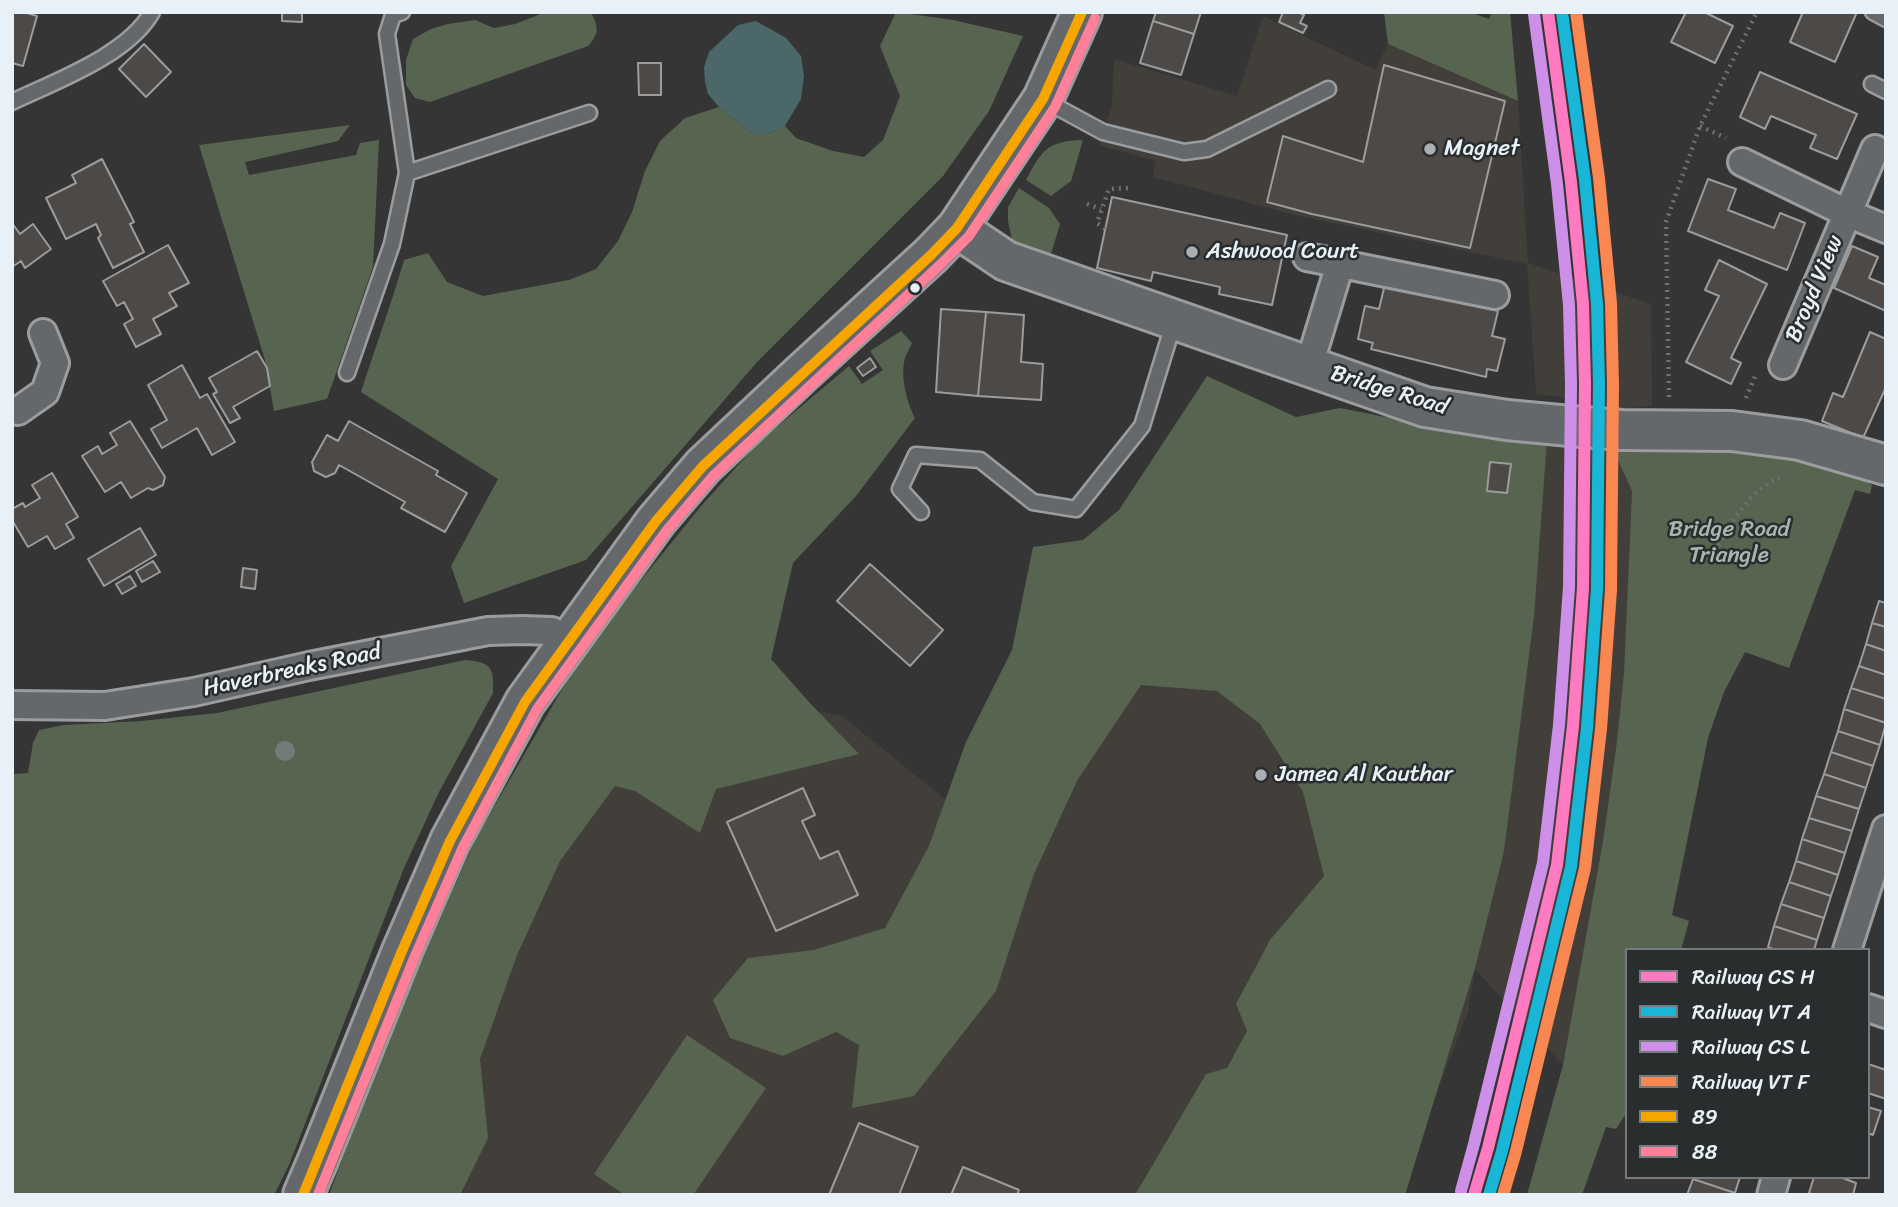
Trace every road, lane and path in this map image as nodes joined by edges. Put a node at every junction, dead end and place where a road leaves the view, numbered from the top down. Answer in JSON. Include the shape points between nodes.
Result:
{"nodes":[{"id":1,"x":152,"y":12,"type":"edge"},
{"id":2,"x":402,"y":12,"type":"edge"},
{"id":3,"x":1757,"y":12,"type":"edge"},
{"id":4,"x":1873,"y":12,"type":"edge"},
{"id":5,"x":1078,"y":13,"type":"edge"},
{"id":6,"x":1886,"y":19,"type":"edge"},
{"id":7,"x":1872,"y":84,"type":"dead end"},
{"id":8,"x":1328,"y":89,"type":"dead end"},
{"id":9,"x":1886,"y":90,"type":"edge"},
{"id":10,"x":1043,"y":99,"type":"junction"},
{"id":11,"x":12,"y":102,"type":"edge"},
{"id":12,"x":589,"y":113,"type":"dead end"},
{"id":13,"x":1875,"y":149,"type":"dead end"},
{"id":14,"x":1742,"y":162,"type":"dead end"},
{"id":15,"x":407,"y":173,"type":"junction"},
{"id":16,"x":1130,"y":188,"type":"dead end"},
{"id":17,"x":1087,"y":204,"type":"dead end"},
{"id":18,"x":1101,"y":209,"type":"junction"},
{"id":19,"x":1847,"y":213,"type":"junction"},
{"id":20,"x":957,"y":228,"type":"junction"},
{"id":21,"x":1105,"y":229,"type":"dead end"},
{"id":22,"x":1886,"y":229,"type":"edge"},
{"id":23,"x":1307,"y":257,"type":"dead end"},
{"id":24,"x":1340,"y":264,"type":"junction"},
{"id":25,"x":1495,"y":295,"type":"dead end"},
{"id":26,"x":1175,"y":321,"type":"junction"},
{"id":27,"x":43,"y":333,"type":"dead end"},
{"id":28,"x":1783,"y":365,"type":"joint"},
{"id":29,"x":1309,"y":366,"type":"junction"},
{"id":30,"x":347,"y":373,"type":"dead end"},
{"id":31,"x":12,"y":410,"type":"edge"},
{"id":32,"x":1670,"y":430,"type":"junction"},
{"id":33,"x":1732,"y":431,"type":"junction"},
{"id":34,"x":1886,"y":465,"type":"edge"},
{"id":35,"x":1792,"y":474,"type":"dead end"},
{"id":36,"x":921,"y":512,"type":"dead end"},
{"id":37,"x":1711,"y":556,"type":"dead end"},
{"id":38,"x":568,"y":641,"type":"junction"},
{"id":39,"x":12,"y":705,"type":"edge"},
{"id":40,"x":1886,"y":829,"type":"edge"},
{"id":41,"x":1848,"y":948,"type":"edge"},
{"id":42,"x":303,"y":1195,"type":"edge"}],
"edges":[{"from":1,"to":11,"type":"lane","via":[[137,33],[90,65]]},
{"from":2,"to":15,"type":"lane","via":[[393,15],[387,34]]},
{"from":3,"to":32,"type":"path","via":[[1700,126],[1666,222]]},
{"from":4,"to":6,"type":"lane"},
{"from":5,"to":10,"type":"main road"},
{"from":7,"to":9,"type":"lane"},
{"from":8,"to":10,"type":"lane","via":[[1207,149],[1184,152],[1103,132]]},
{"from":10,"to":20,"type":"main road"},
{"from":12,"to":15,"type":"lane"},
{"from":13,"to":19,"type":"street","name":"Broyd View"},
{"from":14,"to":19,"type":"street","name":"Broyd View"},
{"from":15,"to":30,"type":"lane","via":[[391,244]]},
{"from":16,"to":18,"type":"path","via":[[1109,189]]},
{"from":17,"to":18,"type":"path"},
{"from":18,"to":21,"type":"path","via":[[1097,223]]},
{"from":19,"to":22,"type":"street","name":"Broyd View"},
{"from":19,"to":28,"type":"street","name":"Broyd View"},
{"from":20,"to":26,"type":"main road","name":"Bridge Road","via":[[1006,261]]},
{"from":20,"to":38,"type":"main road","via":[[703,466],[656,521]]},
{"from":23,"to":24,"type":"street"},
{"from":24,"to":25,"type":"street"},
{"from":24,"to":29,"type":"street"},
{"from":26,"to":29,"type":"main road","name":"Bridge Road"},
{"from":26,"to":36,"type":"lane","via":[[1142,426],[1076,509],[1033,502],[980,460],[916,455],[900,489]]},
{"from":27,"to":31,"type":"street","via":[[55,363],[45,392],[18,411]]},
{"from":28,"to":33,"type":"path","via":[[1760,366]]},
{"from":29,"to":32,"type":"main road","name":"Bridge Road","via":[[1425,407],[1570,426]]},
{"from":32,"to":33,"type":"main road","name":"Bridge Road"},
{"from":33,"to":34,"type":"main road","name":"Bridge Road","via":[[1800,440]]},
{"from":35,"to":37,"type":"path","via":[[1773,479],[1745,504]]},
{"from":38,"to":39,"type":"street","name":"Haverbreaks Road","via":[[552,631],[488,631],[105,706]]},
{"from":38,"to":42,"type":"main road","via":[[525,702],[450,841]]},
{"from":40,"to":41,"type":"street"}]}
